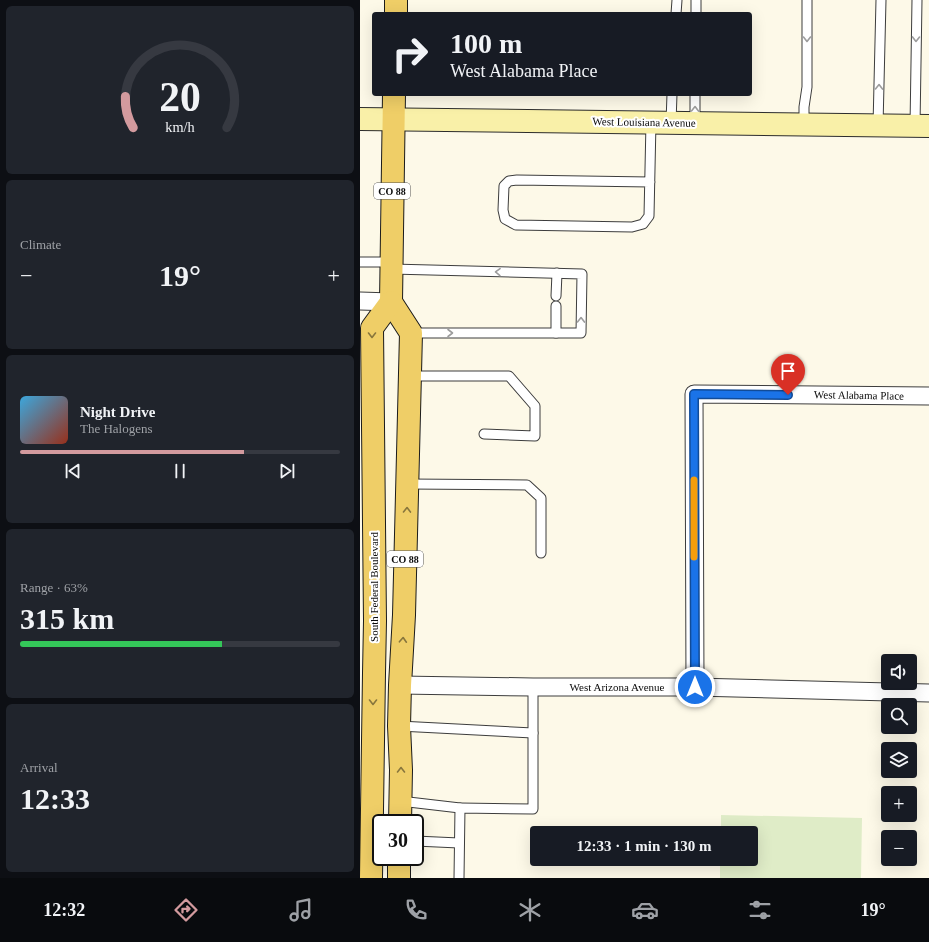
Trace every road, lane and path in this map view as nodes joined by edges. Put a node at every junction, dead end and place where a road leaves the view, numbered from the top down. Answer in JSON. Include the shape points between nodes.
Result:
{"nodes":[{"id":1,"x":397,"y":0,"type":"edge"},
{"id":2,"x":677,"y":0,"type":"edge"},
{"id":3,"x":696,"y":0,"type":"edge"},
{"id":4,"x":807,"y":0,"type":"edge"},
{"id":5,"x":881,"y":0,"type":"edge"},
{"id":6,"x":917,"y":0,"type":"edge"},
{"id":7,"x":396,"y":12,"type":"edge"},
{"id":8,"x":676,"y":12,"type":"edge"},
{"id":9,"x":696,"y":12,"type":"edge"},
{"id":10,"x":394,"y":96,"type":"edge"},
{"id":11,"x":671,"y":96,"type":"edge"},
{"id":12,"x":695,"y":96,"type":"edge"},
{"id":13,"x":360,"y":119,"type":"edge"},
{"id":14,"x":393,"y":119,"type":"junction"},
{"id":15,"x":661,"y":122,"type":"junction"},
{"id":16,"x":695,"y":123,"type":"junction"},
{"id":17,"x":804,"y":125,"type":"junction"},
{"id":18,"x":878,"y":126,"type":"junction"},
{"id":19,"x":922,"y":126,"type":"edge"},
{"id":20,"x":650,"y":182,"type":"junction"},
{"id":21,"x":360,"y":262,"type":"edge"},
{"id":22,"x":390,"y":266,"type":"junction"},
{"id":23,"x":557,"y":273,"type":"junction"},
{"id":24,"x":556,"y":296,"type":"dead end"},
{"id":25,"x":360,"y":301,"type":"edge"},
{"id":26,"x":391,"y":302,"type":"junction"},
{"id":27,"x":556,"y":306,"type":"dead end"},
{"id":28,"x":411,"y":333,"type":"junction"},
{"id":29,"x":556,"y":334,"type":"junction"},
{"id":30,"x":410,"y":376,"type":"junction"},
{"id":31,"x":929,"y":396,"type":"edge"},
{"id":32,"x":484,"y":434,"type":"dead end"},
{"id":33,"x":407,"y":484,"type":"junction"},
{"id":34,"x":541,"y":553,"type":"dead end"},
{"id":35,"x":367,"y":673,"type":"edge"},
{"id":36,"x":400,"y":685,"type":"junction"},
{"id":37,"x":533,"y":687,"type":"junction"},
{"id":38,"x":695,"y":687,"type":"junction"},
{"id":39,"x":929,"y":693,"type":"edge"},
{"id":40,"x":399,"y":726,"type":"junction"},
{"id":41,"x":534,"y":733,"type":"junction"},
{"id":42,"x":366,"y":788,"type":"edge"},
{"id":43,"x":400,"y":801,"type":"junction"},
{"id":44,"x":460,"y":808,"type":"junction"},
{"id":45,"x":400,"y":814,"type":"edge"},
{"id":46,"x":424,"y":841,"type":"edge"},
{"id":47,"x":459,"y":843,"type":"junction"},
{"id":48,"x":399,"y":866,"type":"edge"},
{"id":49,"x":371,"y":878,"type":"edge"},
{"id":50,"x":399,"y":878,"type":"edge"},
{"id":51,"x":459,"y":878,"type":"edge"}],
"edges":[{"from":1,"to":7,"type":"main road"},
{"from":2,"to":8,"type":"lane"},
{"from":3,"to":9,"type":"lane"},
{"from":4,"to":17,"type":"lane","one_way":true,"via":[[807,87]]},
{"from":18,"to":5,"type":"lane","one_way":true},
{"from":6,"to":19,"type":"lane","one_way":true},
{"from":10,"to":14,"type":"main road","number":"CO 88"},
{"from":11,"to":15,"type":"lane"},
{"from":16,"to":12,"type":"lane","one_way":true},
{"from":13,"to":14,"type":"street","name":"West Louisiana Avenue"},
{"from":14,"to":15,"type":"street","name":"West Louisiana Avenue"},
{"from":14,"to":22,"type":"main road","number":"CO 88"},
{"from":15,"to":16,"type":"street","name":"West Louisiana Avenue"},
{"from":15,"to":20,"type":"lane"},
{"from":16,"to":17,"type":"street","name":"West Louisiana Avenue"},
{"from":17,"to":18,"type":"street","name":"West Louisiana Avenue"},
{"from":18,"to":19,"type":"street","name":"West Louisiana Avenue"},
{"from":20,"to":20,"type":"lane","via":[[509,181],[504,186],[504,219],[516,225],[632,227],[643,224],[649,216]]},
{"from":21,"to":22,"type":"lane"},
{"from":23,"to":22,"type":"lane","one_way":true},
{"from":22,"to":26,"type":"main road","number":"CO 88"},
{"from":23,"to":24,"type":"lane"},
{"from":29,"to":23,"type":"lane","one_way":true,"via":[[581,333],[582,274]]},
{"from":25,"to":26,"type":"street"},
{"from":26,"to":28,"type":"main road"},
{"from":26,"to":35,"type":"main road","name":"South Federal Boulevard","number":"CO 88","one_way":true,"via":[[372,328],[372,621]]},
{"from":27,"to":29,"type":"lane"},
{"from":28,"to":29,"type":"lane","one_way":true},
{"from":28,"to":30,"type":"main road","number":"CO 88"},
{"from":30,"to":32,"type":"lane","via":[[509,376],[535,406],[534,436]]},
{"from":30,"to":33,"type":"main road","number":"CO 88"},
{"from":31,"to":38,"type":"street","name":"West Alabama Place","via":[[694,394]]},
{"from":33,"to":34,"type":"lane","via":[[527,485],[541,498]]},
{"from":36,"to":33,"type":"main road","number":"CO 88","one_way":true},
{"from":35,"to":42,"type":"main road","name":"South Federal Boulevard","number":"CO 88","one_way":true},
{"from":36,"to":37,"type":"street","name":"West Arizona Avenue"},
{"from":36,"to":40,"type":"main road","number":"CO 88"},
{"from":37,"to":38,"type":"street","name":"West Arizona Avenue"},
{"from":37,"to":41,"type":"lane"},
{"from":38,"to":39,"type":"street","name":"West Arizona Avenue"},
{"from":40,"to":41,"type":"lane"},
{"from":43,"to":40,"type":"main road","number":"CO 88","one_way":true},
{"from":41,"to":44,"type":"lane","via":[[533,809]]},
{"from":42,"to":49,"type":"main road","name":"South Federal Boulevard","number":"CO 88"},
{"from":43,"to":44,"type":"lane"},
{"from":43,"to":45,"type":"main road","number":"CO 88"},
{"from":44,"to":47,"type":"lane"},
{"from":46,"to":47,"type":"lane"},
{"from":47,"to":51,"type":"lane"},
{"from":48,"to":50,"type":"main road"}]}
